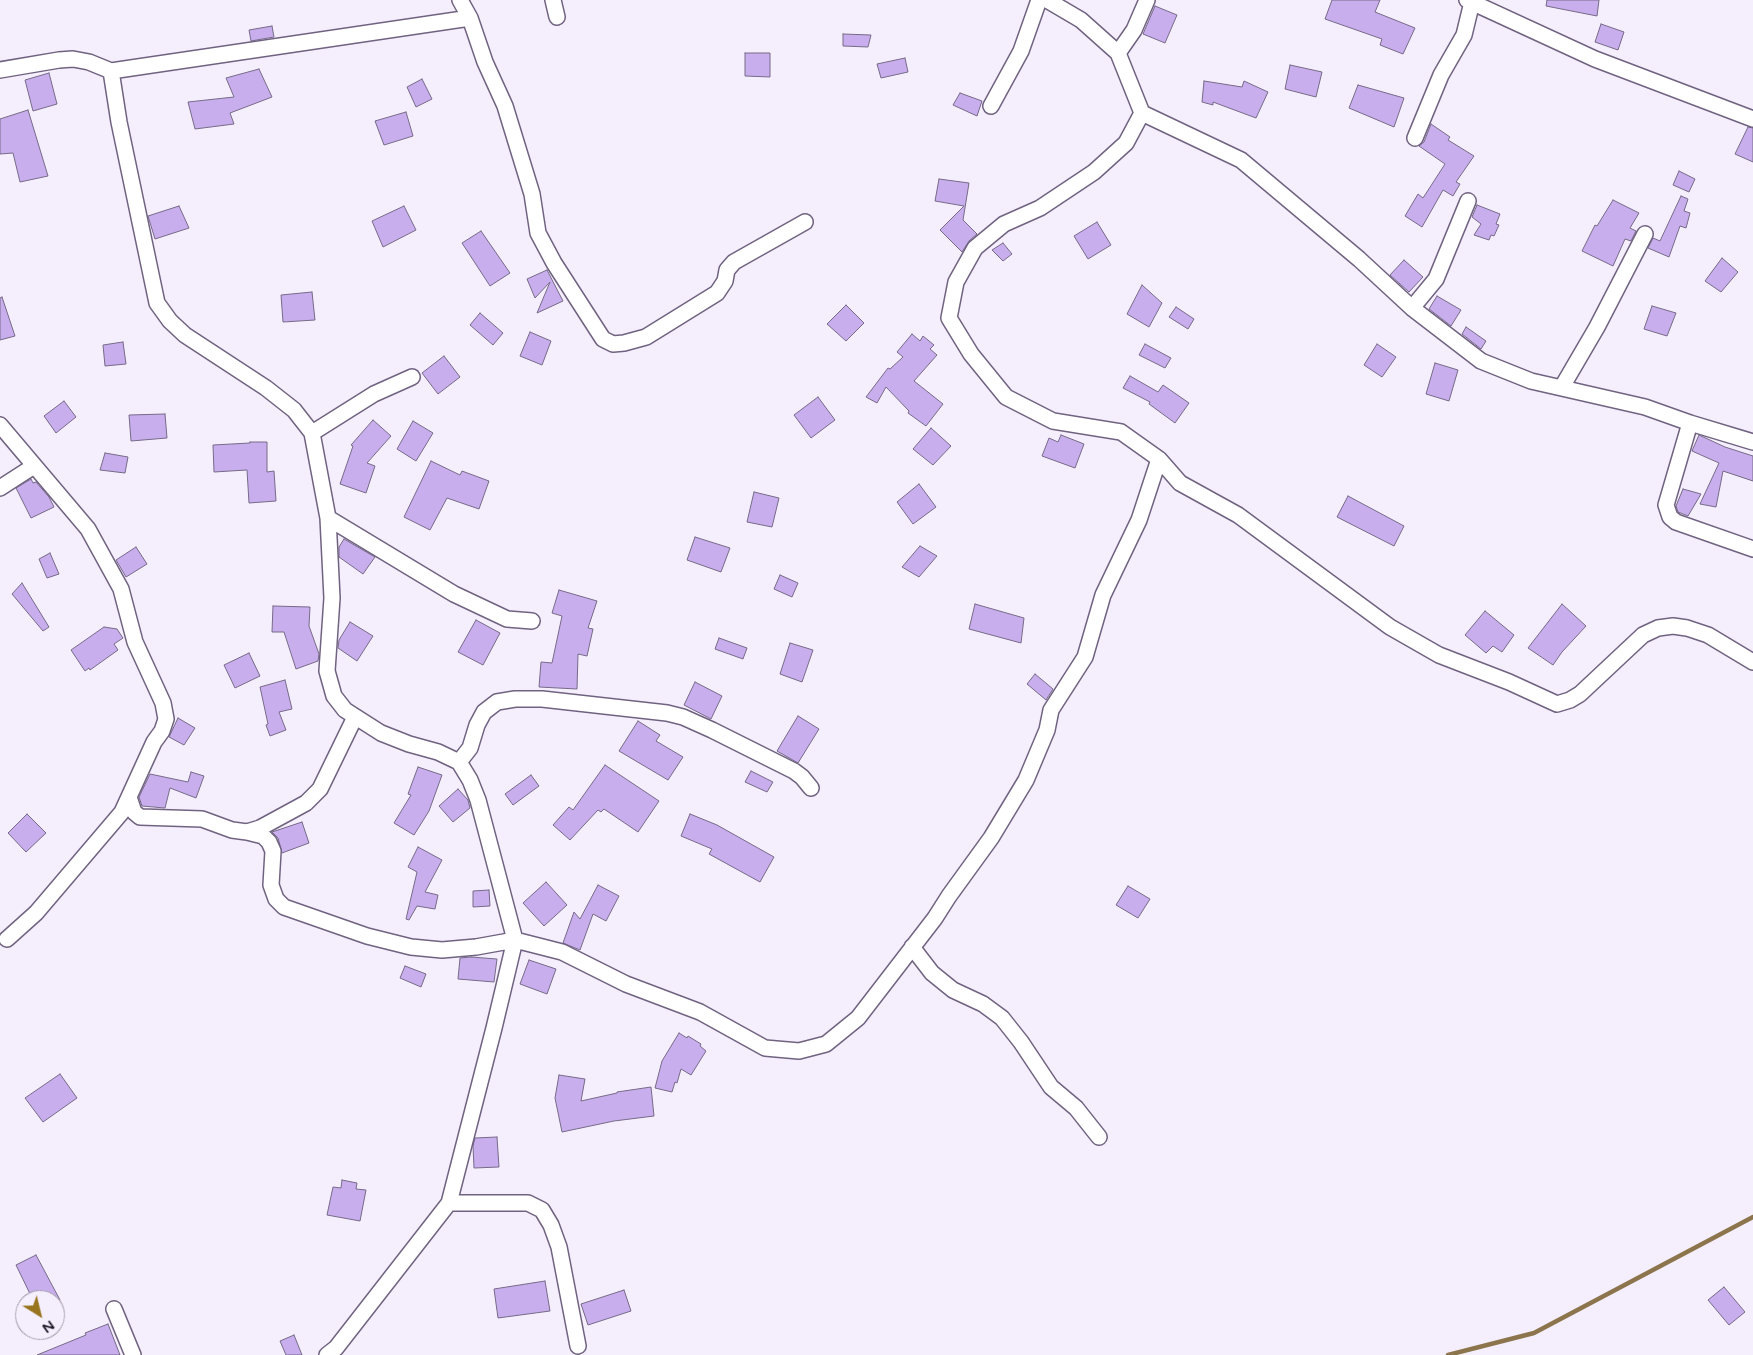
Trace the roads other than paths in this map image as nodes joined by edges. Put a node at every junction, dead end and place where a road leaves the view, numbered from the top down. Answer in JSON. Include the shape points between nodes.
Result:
{"nodes":[{"id":1,"x":460,"y":0,"type":"edge"},
{"id":2,"x":553,"y":0,"type":"edge"},
{"id":3,"x":1039,"y":0,"type":"edge"},
{"id":4,"x":1047,"y":0,"type":"edge"},
{"id":5,"x":1148,"y":0,"type":"edge"},
{"id":6,"x":1469,"y":1,"type":"edge"},
{"id":7,"x":557,"y":17,"type":"dead end"},
{"id":8,"x":470,"y":18,"type":"junction"},
{"id":9,"x":1118,"y":53,"type":"junction"},
{"id":10,"x":0,"y":70,"type":"edge"},
{"id":11,"x":111,"y":71,"type":"junction"},
{"id":12,"x":991,"y":106,"type":"dead end"},
{"id":13,"x":1142,"y":113,"type":"junction"},
{"id":14,"x":1753,"y":120,"type":"edge"},
{"id":15,"x":1415,"y":138,"type":"dead end"},
{"id":16,"x":1468,"y":201,"type":"dead end"},
{"id":17,"x":805,"y":222,"type":"dead end"},
{"id":18,"x":1645,"y":234,"type":"dead end"},
{"id":19,"x":1412,"y":308,"type":"junction"},
{"id":20,"x":412,"y":377,"type":"dead end"},
{"id":21,"x":1562,"y":387,"type":"junction"},
{"id":22,"x":1690,"y":423,"type":"junction"},
{"id":23,"x":0,"y":426,"type":"edge"},
{"id":24,"x":312,"y":433,"type":"junction"},
{"id":25,"x":1753,"y":442,"type":"edge"},
{"id":26,"x":1159,"y":459,"type":"junction"},
{"id":27,"x":34,"y":466,"type":"junction"},
{"id":28,"x":0,"y":488,"type":"edge"},
{"id":29,"x":328,"y":518,"type":"junction"},
{"id":30,"x":1753,"y":550,"type":"edge"},
{"id":31,"x":532,"y":621,"type":"dead end"},
{"id":32,"x":1753,"y":662,"type":"edge"},
{"id":33,"x":355,"y":717,"type":"junction"},
{"id":34,"x":459,"y":762,"type":"junction"},
{"id":35,"x":811,"y":788,"type":"dead end"},
{"id":36,"x":129,"y":797,"type":"junction"},
{"id":37,"x":247,"y":832,"type":"junction"},
{"id":38,"x":7,"y":939,"type":"dead end"},
{"id":39,"x":515,"y":940,"type":"junction"},
{"id":40,"x":912,"y":947,"type":"junction"},
{"id":41,"x":1099,"y":1137,"type":"dead end"},
{"id":42,"x":449,"y":1203,"type":"junction"},
{"id":43,"x":114,"y":1309,"type":"dead end"},
{"id":44,"x":578,"y":1346,"type":"dead end"},
{"id":45,"x":133,"y":1355,"type":"edge"},
{"id":46,"x":327,"y":1355,"type":"edge"}],
"edges":[{"from":1,"to":8,"type":"street"},
{"from":2,"to":7,"type":"street"},
{"from":3,"to":12,"type":"street","via":[[1021,52]]},
{"from":4,"to":9,"type":"street","via":[[1081,20]]},
{"from":5,"to":9,"type":"street","via":[[1134,30]]},
{"from":6,"to":14,"type":"street","via":[[1595,59]]},
{"from":6,"to":15,"type":"street","via":[[1464,35],[1441,75]]},
{"from":8,"to":11,"type":"street"},
{"from":8,"to":17,"type":"street","via":[[505,106],[532,194],[538,233],[603,339],[613,344],[624,343],[668,324],[717,293],[734,262]]},
{"from":9,"to":13,"type":"street"},
{"from":10,"to":11,"type":"street","via":[[73,59]]},
{"from":11,"to":24,"type":"street","via":[[157,303],[185,335],[266,388],[294,410]]},
{"from":13,"to":19,"type":"street","via":[[1240,160],[1359,259]]},
{"from":13,"to":26,"type":"street","via":[[1126,142],[1094,172],[1040,208],[1004,224],[975,248],[956,282],[949,318],[971,354],[1006,397],[1053,421],[1120,432]]},
{"from":16,"to":19,"type":"street","via":[[1436,279]]},
{"from":18,"to":21,"type":"street"},
{"from":19,"to":21,"type":"street","via":[[1481,360],[1531,381]]},
{"from":20,"to":24,"type":"street","via":[[374,394]]},
{"from":21,"to":22,"type":"street","via":[[1645,407]]},
{"from":22,"to":25,"type":"street"},
{"from":22,"to":30,"type":"street","via":[[1666,505],[1670,517]]},
{"from":23,"to":27,"type":"street"},
{"from":24,"to":29,"type":"street"},
{"from":26,"to":32,"type":"street","via":[[1180,483],[1238,515],[1390,627],[1439,655],[1557,704],[1580,694],[1643,635],[1658,628],[1687,628],[1708,636]]},
{"from":26,"to":40,"type":"street","via":[[1139,520],[1103,595],[1085,657],[1050,710],[1047,730],[1026,780],[991,838]]},
{"from":27,"to":28,"type":"street"},
{"from":27,"to":36,"type":"street","via":[[88,528],[120,589],[135,642],[163,703],[166,719],[162,731]]},
{"from":29,"to":31,"type":"street","via":[[454,594],[507,619]]},
{"from":29,"to":33,"type":"street","via":[[332,598],[327,671],[334,696]]},
{"from":33,"to":34,"type":"street","via":[[381,733]]},
{"from":33,"to":37,"type":"street","via":[[320,789],[306,803]]},
{"from":34,"to":35,"type":"street","via":[[470,748],[484,712],[497,702],[542,699],[667,713],[683,718],[794,770]]},
{"from":34,"to":39,"type":"street","via":[[478,800]]},
{"from":36,"to":37,"type":"street","via":[[130,806],[140,817],[202,819]]},
{"from":36,"to":38,"type":"street","via":[[122,812],[55,892]]},
{"from":37,"to":39,"type":"street","via":[[263,836],[269,842],[273,852],[270,886],[284,907],[367,936],[410,947],[442,950]]},
{"from":39,"to":40,"type":"street","via":[[562,952],[626,984],[700,1012],[765,1048],[799,1051],[826,1044],[858,1018]]},
{"from":39,"to":42,"type":"street"},
{"from":40,"to":41,"type":"street","via":[[939,979],[1002,1018],[1051,1087],[1076,1108]]},
{"from":42,"to":44,"type":"street","via":[[528,1203],[542,1210],[559,1246]]},
{"from":42,"to":46,"type":"street","via":[[336,1348]]},
{"from":43,"to":45,"type":"street"}]}
